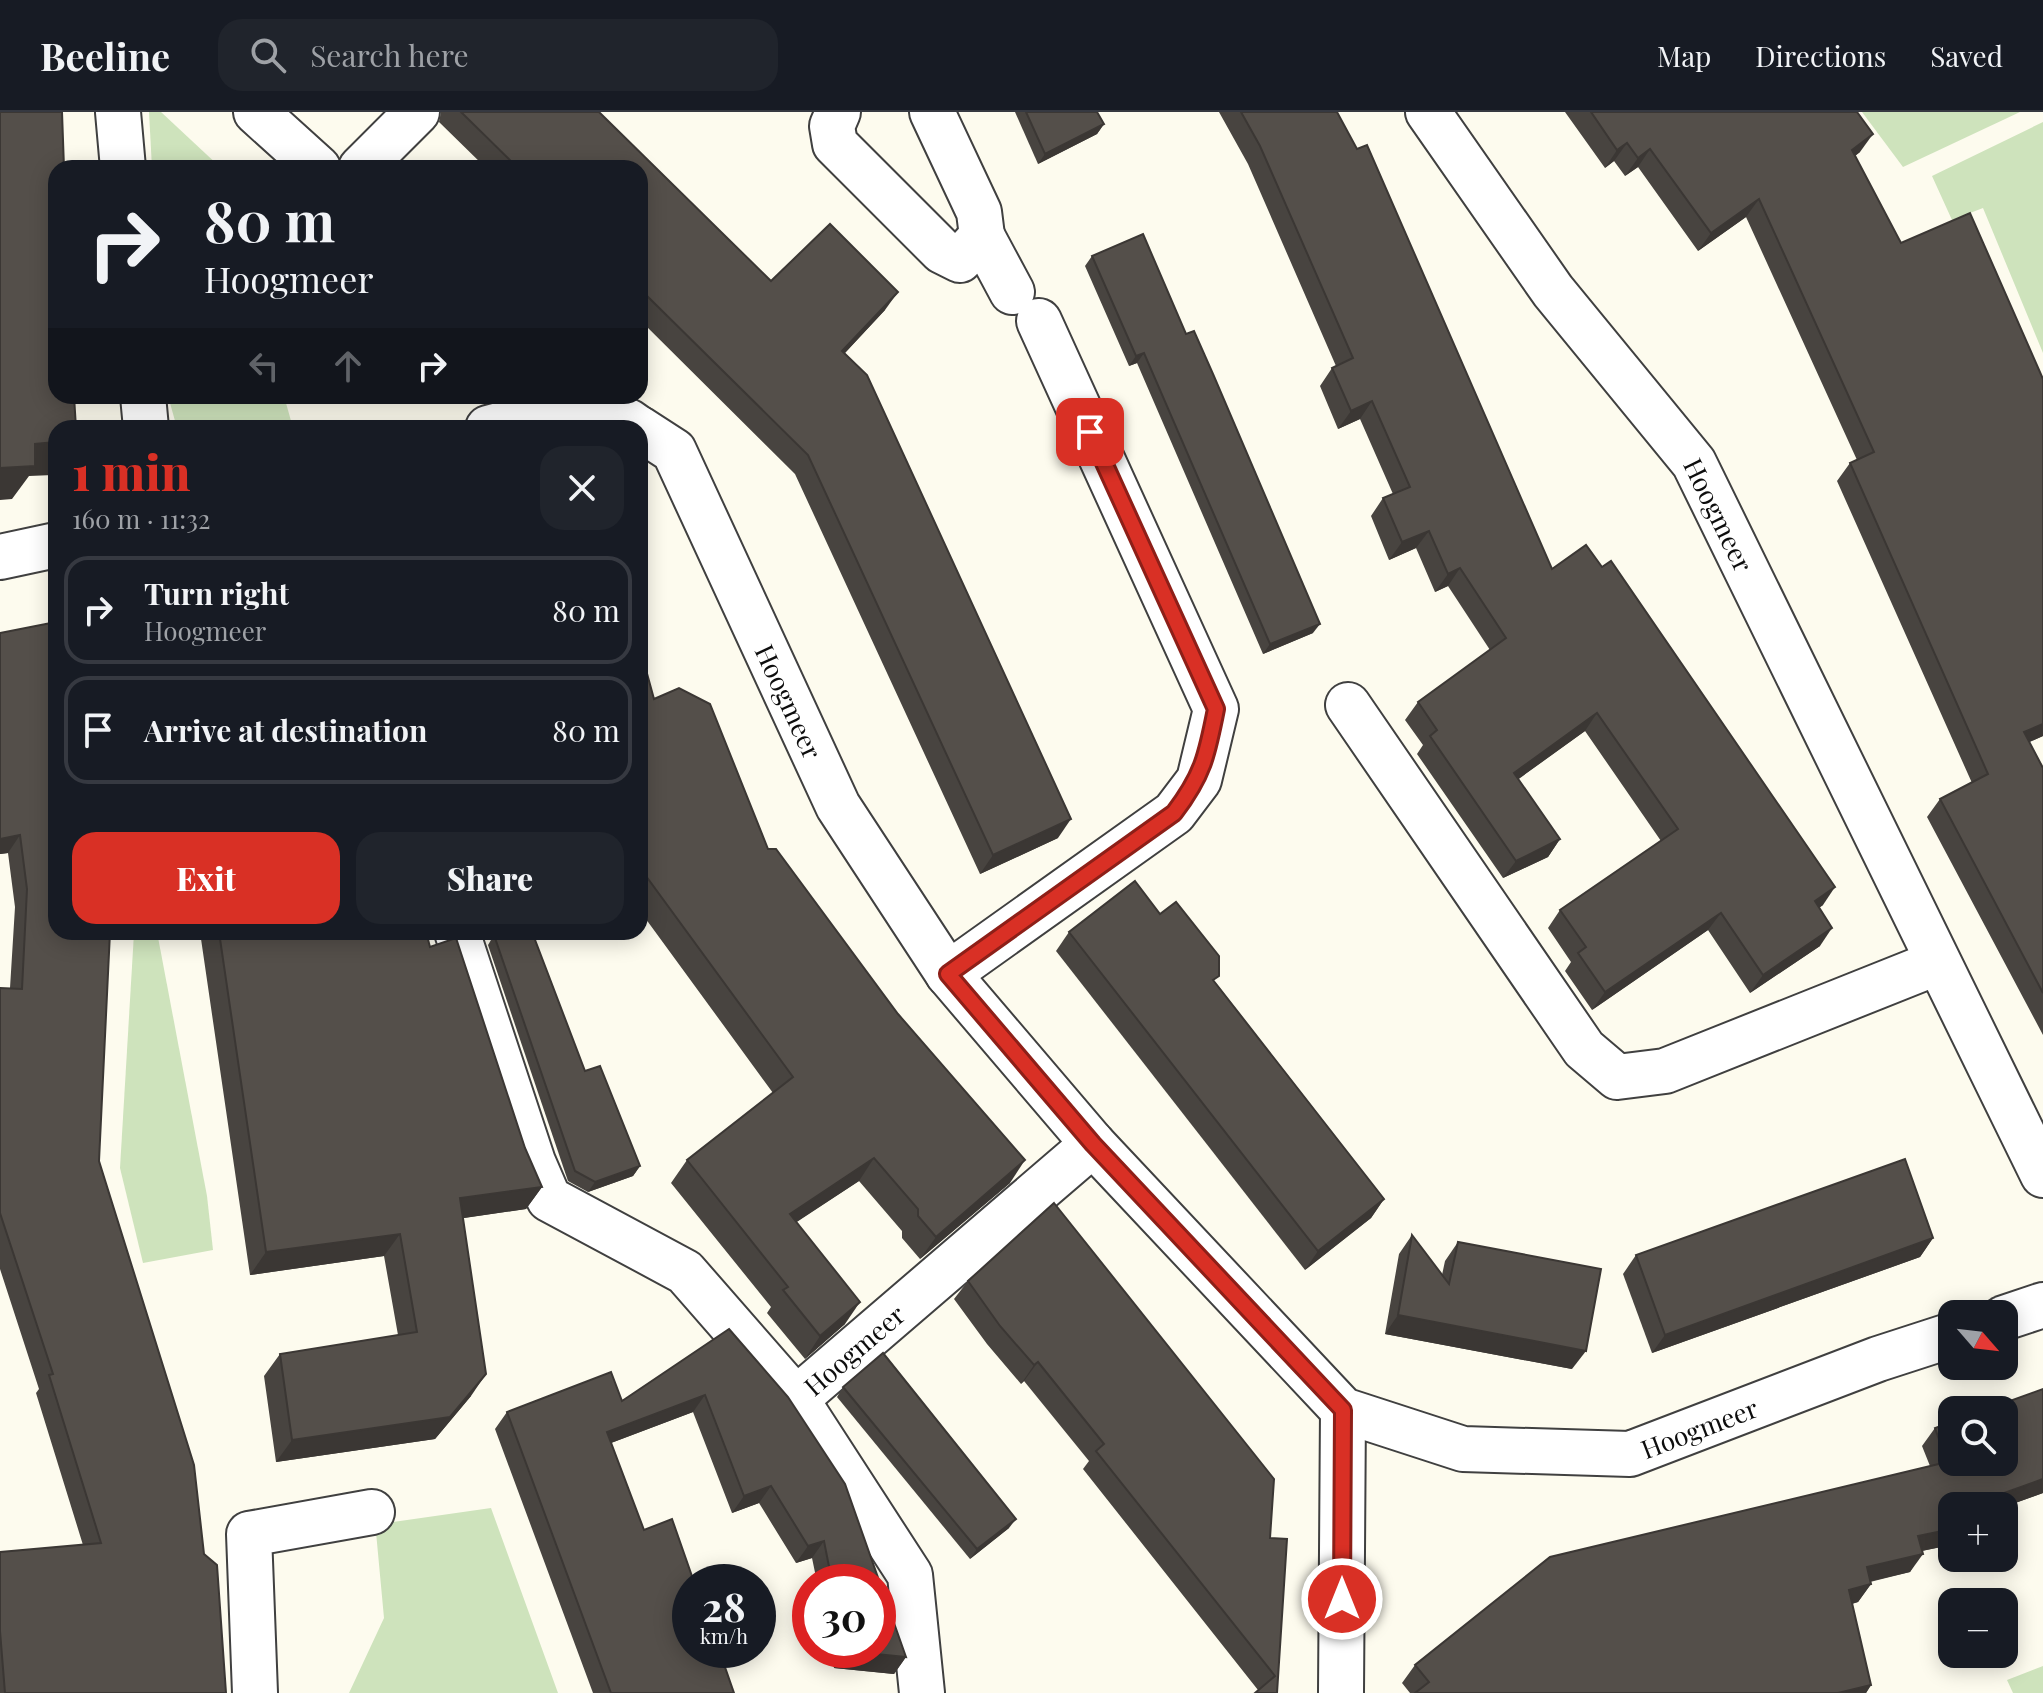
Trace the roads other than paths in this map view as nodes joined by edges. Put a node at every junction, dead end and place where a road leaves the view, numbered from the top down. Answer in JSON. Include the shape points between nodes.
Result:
{"nodes":[{"id":1,"x":118,"y":112,"type":"edge"},
{"id":2,"x":256,"y":112,"type":"edge"},
{"id":3,"x":417,"y":112,"type":"edge"},
{"id":4,"x":838,"y":112,"type":"edge"},
{"id":5,"x":932,"y":112,"type":"edge"},
{"id":6,"x":1428,"y":112,"type":"edge"},
{"id":7,"x":122,"y":160,"type":"edge"},
{"id":8,"x":309,"y":160,"type":"edge"},
{"id":9,"x":369,"y":160,"type":"edge"},
{"id":10,"x":982,"y":236,"type":"junction"},
{"id":11,"x":517,"y":420,"type":"edge"},
{"id":12,"x":620,"y":420,"type":"edge"},
{"id":13,"x":648,"y":435,"type":"edge"},
{"id":14,"x":48,"y":547,"type":"edge"},
{"id":15,"x":0,"y":557,"type":"edge"},
{"id":16,"x":1348,"y":705,"type":"dead end"},
{"id":17,"x":460,"y":940,"type":"edge"},
{"id":18,"x":1936,"y":963,"type":"junction"},
{"id":19,"x":948,"y":974,"type":"junction"},
{"id":20,"x":1093,"y":1144,"type":"junction"},
{"id":21,"x":2043,"y":1175,"type":"edge"},
{"id":22,"x":2043,"y":1305,"type":"edge"},
{"id":23,"x":2018,"y":1313,"type":"edge"},
{"id":24,"x":1938,"y":1340,"type":"edge"},
{"id":25,"x":796,"y":1399,"type":"junction"},
{"id":26,"x":1343,"y":1410,"type":"junction"},
{"id":27,"x":372,"y":1512,"type":"dead end"},
{"id":28,"x":255,"y":1693,"type":"edge"},
{"id":29,"x":922,"y":1693,"type":"edge"},
{"id":30,"x":1341,"y":1693,"type":"edge"}],
"edges":[{"from":1,"to":7,"type":"street"},
{"from":2,"to":8,"type":"street"},
{"from":3,"to":9,"type":"street"},
{"from":4,"to":10,"type":"street","via":[[832,126],[835,144],[942,251],[960,260]]},
{"from":5,"to":10,"type":"street","via":[[979,212]]},
{"from":6,"to":18,"type":"street","name":"Hoogmeer","via":[[1553,291],[1694,463]]},
{"from":10,"to":19,"type":"street","via":[[1026,307],[1216,709],[1199,780],[1174,813]]},
{"from":11,"to":12,"type":"street","name":"Hoogmeer","via":[[550,411]]},
{"from":13,"to":19,"type":"street","name":"Hoogmeer","via":[[674,451],[838,806]]},
{"from":14,"to":15,"type":"street"},
{"from":16,"to":18,"type":"street","via":[[1584,1049],[1617,1077],[1665,1071]]},
{"from":17,"to":25,"type":"street","name":"Hoogmeer","via":[[549,1199],[685,1272]]},
{"from":18,"to":21,"type":"street","name":"Hoogmeer"},
{"from":19,"to":20,"type":"street","name":"Hoogmeer"},
{"from":20,"to":25,"type":"street","name":"Hoogmeer"},
{"from":20,"to":26,"type":"street","name":"Hoogmeer"},
{"from":22,"to":23,"type":"street"},
{"from":24,"to":26,"type":"street","name":"Hoogmeer","via":[[1630,1454],[1463,1449]]},
{"from":25,"to":29,"type":"street","name":"Hoogmeer","via":[[910,1575]]},
{"from":26,"to":30,"type":"street"},
{"from":27,"to":28,"type":"street","via":[[249,1534]]}]}
